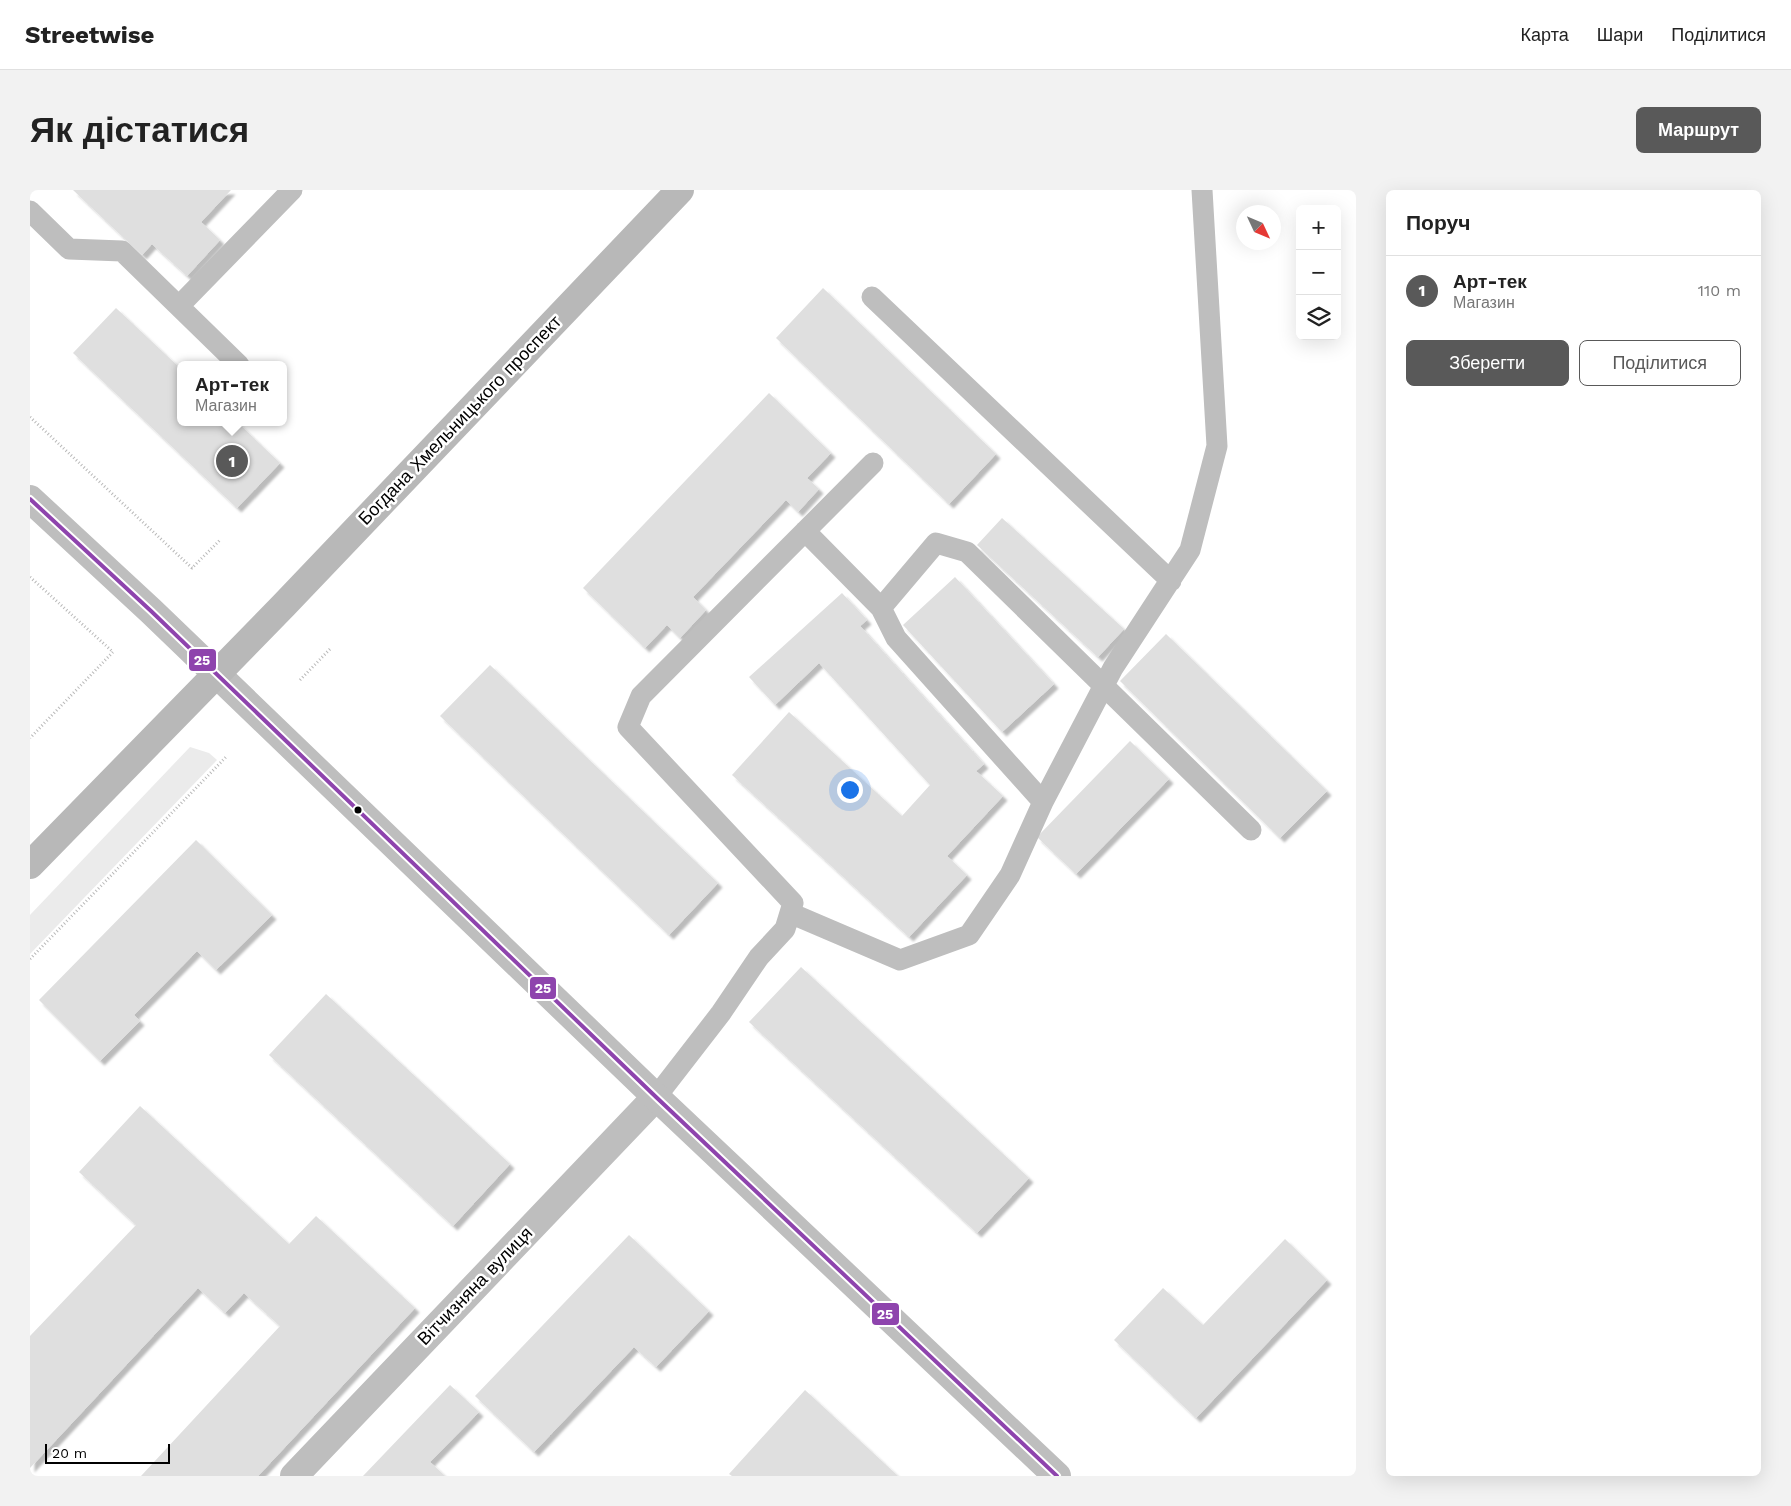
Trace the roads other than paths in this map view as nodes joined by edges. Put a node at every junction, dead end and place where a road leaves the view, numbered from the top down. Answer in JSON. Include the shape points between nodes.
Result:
{"nodes":[{"id":1,"x":292,"y":190,"type":"edge"},
{"id":2,"x":680,"y":190,"type":"edge"},
{"id":3,"x":1202,"y":190,"type":"edge"},
{"id":4,"x":30,"y":211,"type":"edge"},
{"id":5,"x":872,"y":297,"type":"dead end"},
{"id":6,"x":179,"y":306,"type":"junction"},
{"id":7,"x":234,"y":361,"type":"edge"},
{"id":8,"x":873,"y":463,"type":"dead end"},
{"id":9,"x":30,"y":499,"type":"edge"},
{"id":10,"x":805,"y":531,"type":"junction"},
{"id":11,"x":1171,"y":581,"type":"junction"},
{"id":12,"x":881,"y":608,"type":"junction"},
{"id":13,"x":215,"y":674,"type":"junction"},
{"id":14,"x":1103,"y":685,"type":"junction"},
{"id":15,"x":1042,"y":802,"type":"junction"},
{"id":16,"x":1251,"y":830,"type":"dead end"},
{"id":17,"x":30,"y":865,"type":"edge"},
{"id":18,"x":790,"y":913,"type":"junction"},
{"id":19,"x":656,"y":1097,"type":"junction"},
{"id":20,"x":294,"y":1476,"type":"edge"},
{"id":21,"x":1057,"y":1476,"type":"edge"}],
"edges":[{"from":1,"to":6,"type":"lane"},
{"from":2,"to":13,"type":"main road","name":"Богдана Хмельницького проспект"},
{"from":3,"to":11,"type":"lane","via":[[1217,446],[1190,550]]},
{"from":4,"to":6,"type":"lane","via":[[69,249],[122,251]]},
{"from":5,"to":11,"type":"lane"},
{"from":6,"to":7,"type":"lane"},
{"from":8,"to":10,"type":"lane"},
{"from":9,"to":13,"type":"street"},
{"from":10,"to":12,"type":"lane"},
{"from":10,"to":18,"type":"lane","via":[[642,696],[628,727],[792,903]]},
{"from":11,"to":14,"type":"lane"},
{"from":12,"to":14,"type":"lane","via":[[936,542],[967,552]]},
{"from":12,"to":15,"type":"lane","via":[[896,638]]},
{"from":13,"to":17,"type":"main road","name":"Богдана Хмельницького проспект"},
{"from":13,"to":19,"type":"street"},
{"from":14,"to":15,"type":"lane"},
{"from":14,"to":16,"type":"lane"},
{"from":15,"to":18,"type":"lane","via":[[1010,875],[969,935],[900,960]]},
{"from":18,"to":19,"type":"lane","via":[[786,930],[759,957],[721,1013]]},
{"from":19,"to":20,"type":"street","name":"Вітчизняна вулиця"},
{"from":19,"to":21,"type":"street"}]}
